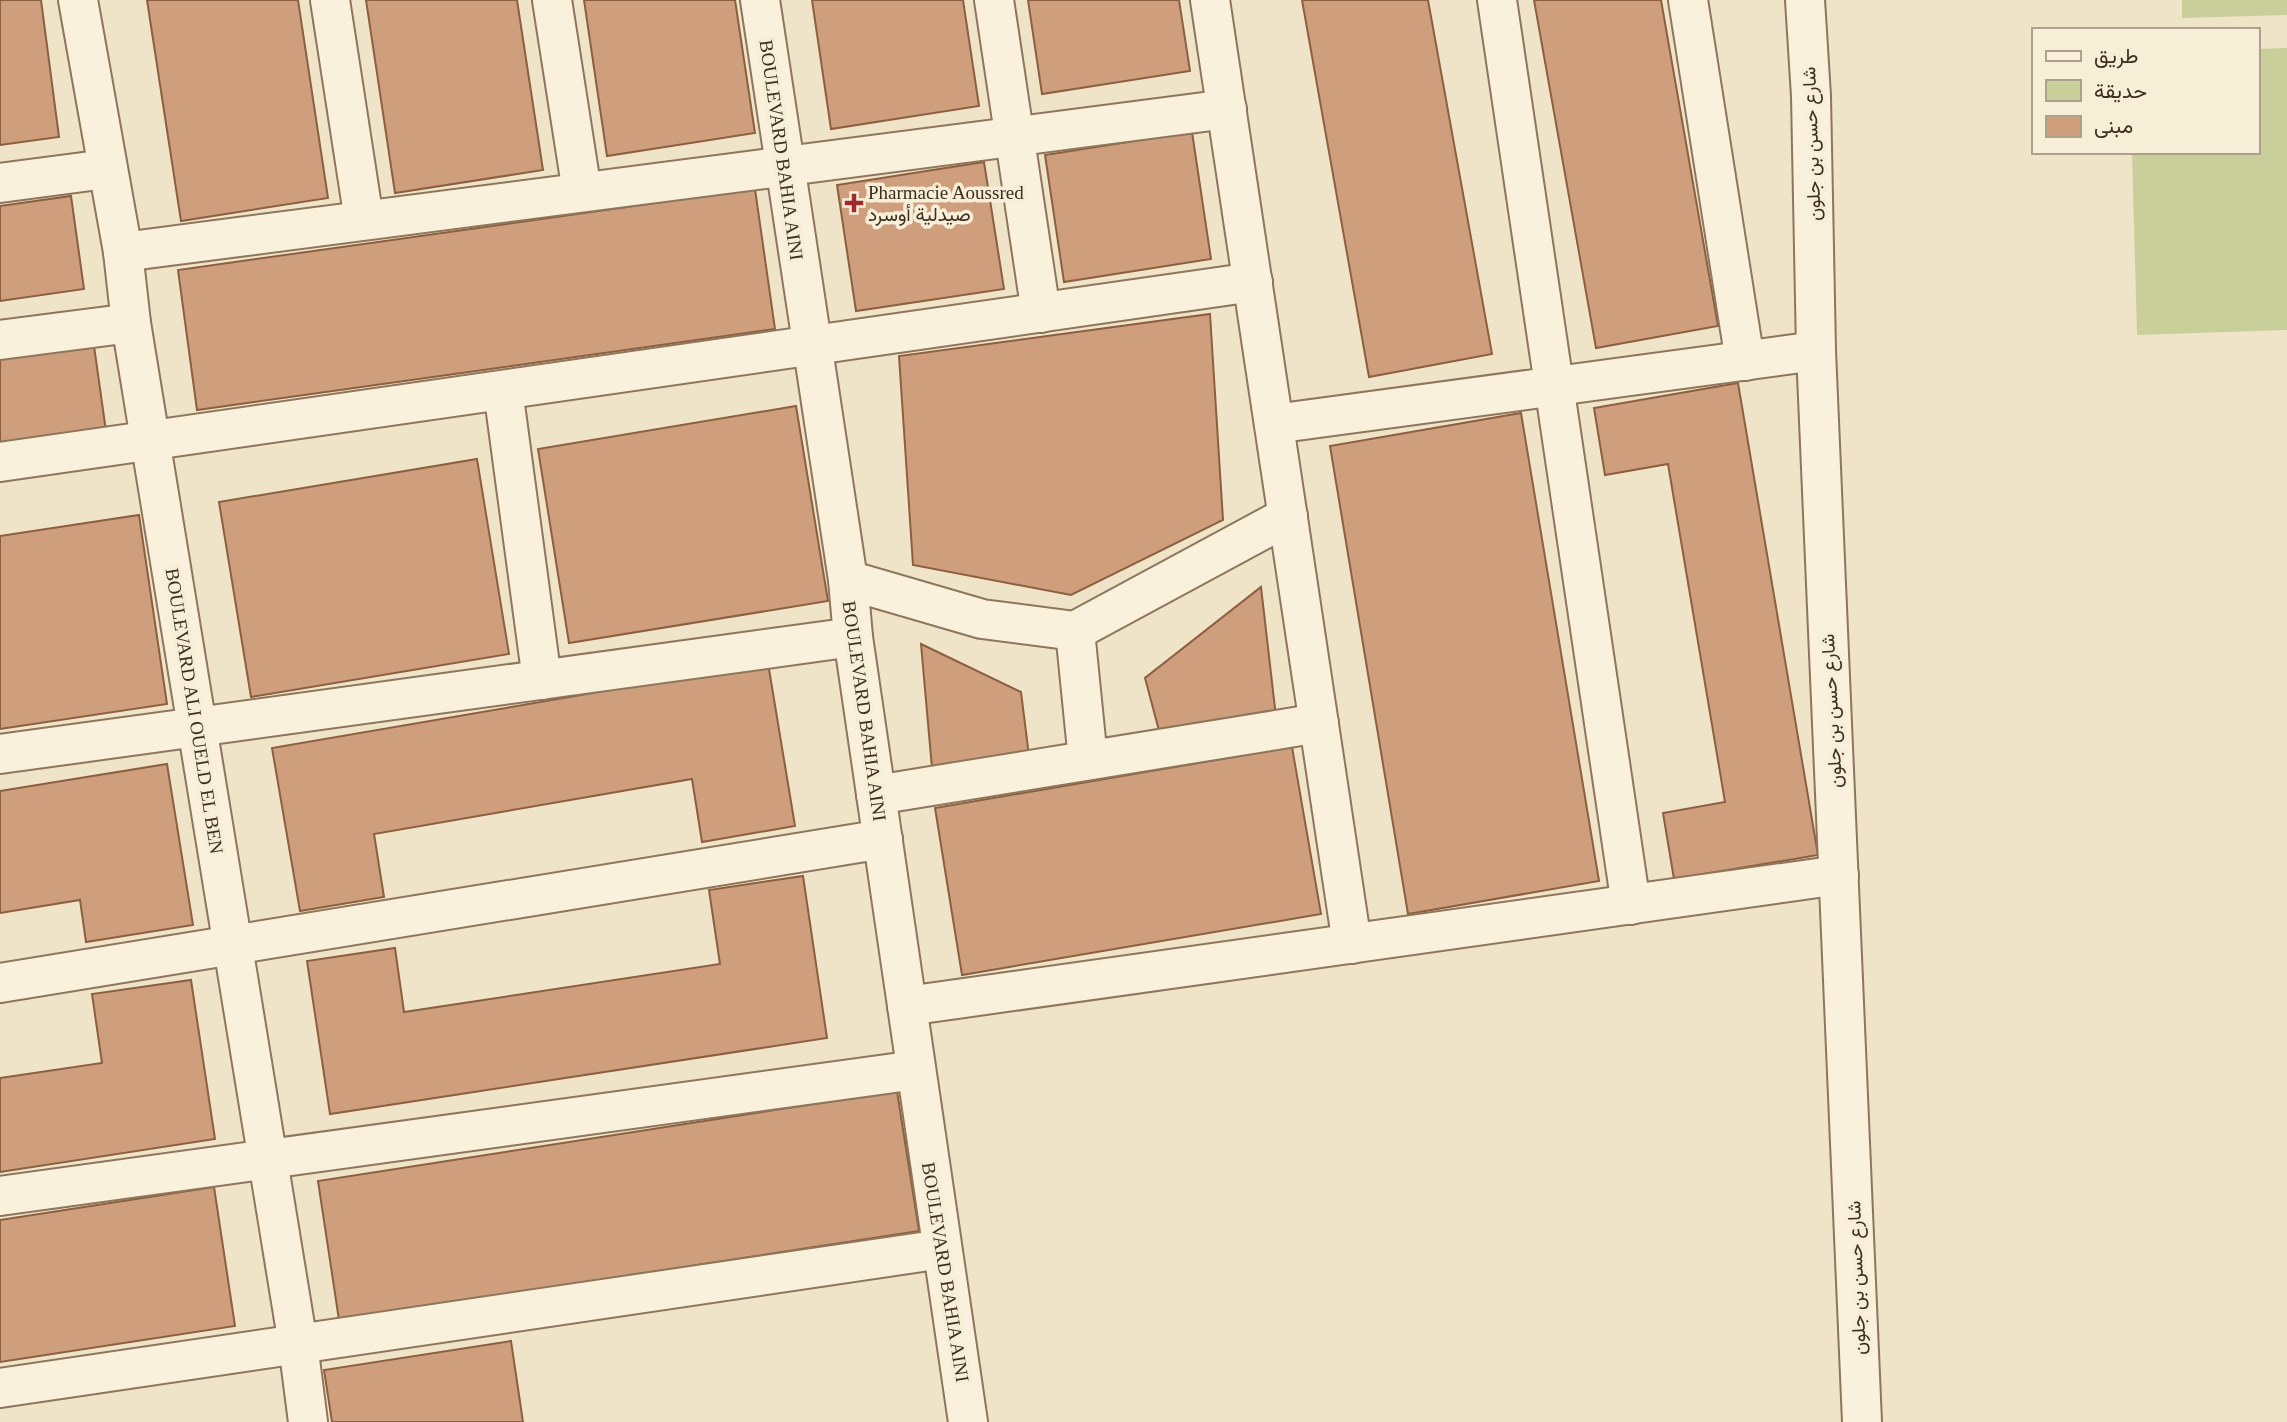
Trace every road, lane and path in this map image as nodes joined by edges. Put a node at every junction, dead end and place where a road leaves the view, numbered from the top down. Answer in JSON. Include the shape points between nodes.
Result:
{"nodes":[{"id":1,"x":78,"y":0,"type":"edge"},
{"id":2,"x":330,"y":0,"type":"edge"},
{"id":3,"x":552,"y":0,"type":"edge"},
{"id":4,"x":760,"y":0,"type":"edge"},
{"id":5,"x":994,"y":0,"type":"edge"},
{"id":6,"x":1210,"y":0,"type":"edge"},
{"id":7,"x":1497,"y":0,"type":"edge"},
{"id":8,"x":1688,"y":0,"type":"edge"},
{"id":9,"x":1805,"y":0,"type":"edge"},
{"id":10,"x":1227,"y":108,"type":"junction"},
{"id":11,"x":1015,"y":136,"type":"junction"},
{"id":12,"x":785,"y":167,"type":"junction"},
{"id":13,"x":106,"y":169,"type":"junction"},
{"id":14,"x":0,"y":183,"type":"edge"},
{"id":15,"x":582,"y":192,"type":"junction"},
{"id":16,"x":364,"y":220,"type":"junction"},
{"id":17,"x":123,"y":252,"type":"junction"},
{"id":18,"x":1253,"y":282,"type":"junction"},
{"id":19,"x":1041,"y":313,"type":"junction"},
{"id":20,"x":131,"y":323,"type":"junction"},
{"id":21,"x":0,"y":340,"type":"edge"},
{"id":22,"x":811,"y":346,"type":"junction"},
{"id":23,"x":1816,"y":351,"type":"junction"},
{"id":24,"x":1745,"y":361,"type":"junction"},
{"id":25,"x":1554,"y":387,"type":"junction"},
{"id":26,"x":503,"y":390,"type":"junction"},
{"id":27,"x":1273,"y":424,"type":"junction"},
{"id":28,"x":150,"y":441,"type":"junction"},
{"id":29,"x":0,"y":462,"type":"edge"},
{"id":30,"x":1288,"y":516,"type":"junction"},
{"id":31,"x":848,"y":580,"type":"junction"},
{"id":32,"x":1075,"y":631,"type":"junction"},
{"id":33,"x":853,"y":637,"type":"junction"},
{"id":34,"x":542,"y":680,"type":"junction"},
{"id":35,"x":1319,"y":723,"type":"junction"},
{"id":36,"x":198,"y":727,"type":"junction"},
{"id":37,"x":0,"y":754,"type":"edge"},
{"id":38,"x":1088,"y":760,"type":"junction"},
{"id":39,"x":876,"y":794,"type":"junction"},
{"id":40,"x":883,"y":839,"type":"junction"},
{"id":41,"x":1839,"y":875,"type":"junction"},
{"id":42,"x":1631,"y":905,"type":"junction"},
{"id":43,"x":233,"y":944,"type":"junction"},
{"id":44,"x":1352,"y":944,"type":"junction"},
{"id":45,"x":0,"y":982,"type":"edge"},
{"id":46,"x":907,"y":1006,"type":"junction"},
{"id":47,"x":916,"y":1070,"type":"junction"},
{"id":48,"x":268,"y":1159,"type":"junction"},
{"id":49,"x":0,"y":1196,"type":"edge"},
{"id":50,"x":942,"y":1249,"type":"junction"},
{"id":51,"x":298,"y":1344,"type":"junction"},
{"id":52,"x":0,"y":1388,"type":"edge"},
{"id":53,"x":307,"y":1422,"type":"edge"},
{"id":54,"x":968,"y":1422,"type":"edge"},
{"id":55,"x":1861,"y":1422,"type":"edge"}],
"edges":[{"from":1,"to":13,"type":"street","name":"BOULEVARD ALI OUELD EL BEN"},
{"from":2,"to":16,"type":"street"},
{"from":3,"to":15,"type":"street"},
{"from":4,"to":12,"type":"street","name":"BOULEVARD BAHIA AINI"},
{"from":5,"to":11,"type":"street"},
{"from":6,"to":10,"type":"street"},
{"from":7,"to":25,"type":"street"},
{"from":8,"to":24,"type":"street"},
{"from":9,"to":23,"type":"street","name":"شارع حسن بن جلون"},
{"from":10,"to":11,"type":"street"},
{"from":10,"to":18,"type":"street"},
{"from":11,"to":12,"type":"street"},
{"from":11,"to":19,"type":"street"},
{"from":12,"to":15,"type":"street"},
{"from":12,"to":22,"type":"street","name":"BOULEVARD BAHIA AINI"},
{"from":13,"to":14,"type":"street"},
{"from":13,"to":17,"type":"street","name":"BOULEVARD ALI OUELD EL BEN"},
{"from":15,"to":16,"type":"street"},
{"from":16,"to":17,"type":"street"},
{"from":17,"to":20,"type":"street","name":"BOULEVARD ALI OUELD EL BEN"},
{"from":18,"to":19,"type":"street"},
{"from":18,"to":27,"type":"street"},
{"from":19,"to":22,"type":"street"},
{"from":20,"to":21,"type":"street"},
{"from":20,"to":28,"type":"street","name":"BOULEVARD ALI OUELD EL BEN"},
{"from":22,"to":26,"type":"street"},
{"from":22,"to":31,"type":"street","name":"BOULEVARD BAHIA AINI"},
{"from":23,"to":24,"type":"street"},
{"from":23,"to":41,"type":"street","name":"شارع حسن بن جلون"},
{"from":24,"to":25,"type":"street"},
{"from":25,"to":27,"type":"street"},
{"from":25,"to":42,"type":"street"},
{"from":26,"to":28,"type":"street"},
{"from":26,"to":34,"type":"street"},
{"from":27,"to":30,"type":"street"},
{"from":28,"to":29,"type":"street"},
{"from":28,"to":36,"type":"street","name":"BOULEVARD ALI OUELD EL BEN"},
{"from":30,"to":32,"type":"street"},
{"from":30,"to":35,"type":"street"},
{"from":31,"to":32,"type":"street","via":[[982,619]]},
{"from":31,"to":33,"type":"street","name":"BOULEVARD BAHIA AINI"},
{"from":32,"to":38,"type":"street"},
{"from":33,"to":34,"type":"street"},
{"from":33,"to":39,"type":"street","name":"BOULEVARD BAHIA AINI"},
{"from":34,"to":36,"type":"street"},
{"from":35,"to":38,"type":"street"},
{"from":35,"to":44,"type":"street"},
{"from":36,"to":37,"type":"street"},
{"from":36,"to":43,"type":"street","name":"BOULEVARD ALI OUELD EL BEN"},
{"from":38,"to":39,"type":"street"},
{"from":39,"to":40,"type":"street","name":"BOULEVARD BAHIA AINI"},
{"from":40,"to":43,"type":"street"},
{"from":40,"to":46,"type":"street","name":"BOULEVARD BAHIA AINI"},
{"from":41,"to":42,"type":"street"},
{"from":41,"to":55,"type":"street","name":"شارع حسن بن جلون"},
{"from":42,"to":44,"type":"street"},
{"from":43,"to":45,"type":"street"},
{"from":43,"to":48,"type":"street","name":"BOULEVARD ALI OUELD EL BEN"},
{"from":44,"to":46,"type":"street"},
{"from":46,"to":47,"type":"street","name":"BOULEVARD BAHIA AINI"},
{"from":47,"to":48,"type":"street"},
{"from":47,"to":50,"type":"street","name":"BOULEVARD BAHIA AINI"},
{"from":48,"to":49,"type":"street"},
{"from":48,"to":51,"type":"street","name":"BOULEVARD ALI OUELD EL BEN"},
{"from":50,"to":51,"type":"street"},
{"from":50,"to":54,"type":"street","name":"BOULEVARD BAHIA AINI"},
{"from":51,"to":52,"type":"street"},
{"from":51,"to":53,"type":"street","name":"BOULEVARD ALI OUELD EL BEN"}]}
